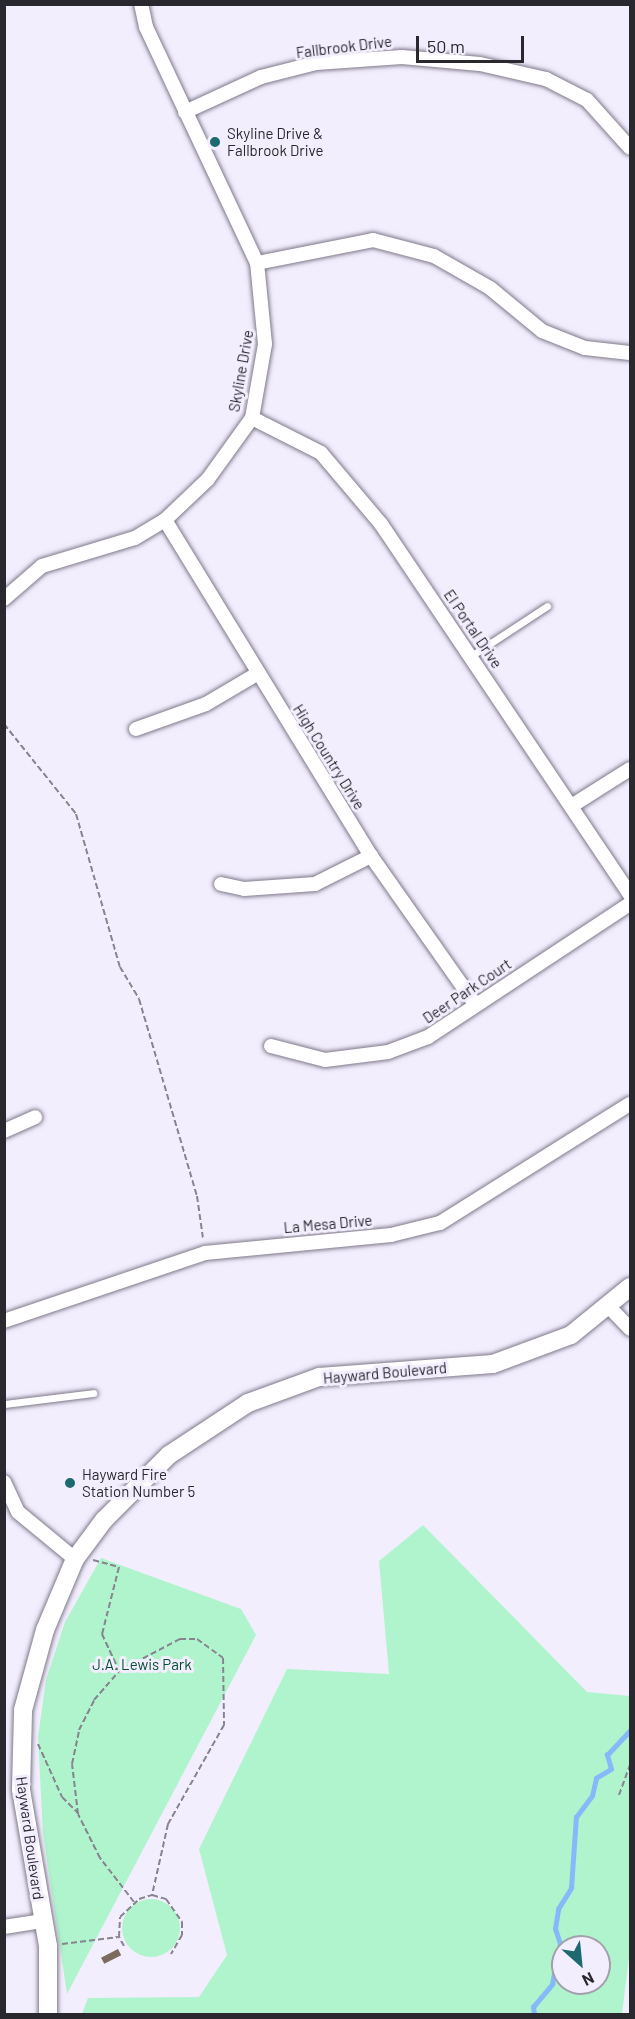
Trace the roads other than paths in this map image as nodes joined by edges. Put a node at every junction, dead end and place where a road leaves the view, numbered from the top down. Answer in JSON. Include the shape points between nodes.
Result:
{"nodes":[{"id":1,"x":141,"y":4,"type":"edge"},
{"id":2,"x":185,"y":112,"type":"junction"},
{"id":3,"x":630,"y":148,"type":"edge"},
{"id":4,"x":257,"y":263,"type":"junction"},
{"id":5,"x":630,"y":353,"type":"edge"},
{"id":6,"x":252,"y":418,"type":"junction"},
{"id":7,"x":165,"y":520,"type":"junction"},
{"id":8,"x":4,"y":599,"type":"edge"},
{"id":9,"x":547,"y":606,"type":"dead end"},
{"id":10,"x":471,"y":656,"type":"junction"},
{"id":11,"x":257,"y":674,"type":"junction"},
{"id":12,"x":136,"y":729,"type":"dead end"},
{"id":13,"x":630,"y":769,"type":"edge"},
{"id":14,"x":573,"y":806,"type":"junction"},
{"id":15,"x":371,"y":856,"type":"junction"},
{"id":16,"x":221,"y":884,"type":"dead end"},
{"id":17,"x":630,"y":895,"type":"edge"},
{"id":18,"x":630,"y":904,"type":"edge"},
{"id":19,"x":475,"y":1004,"type":"junction"},
{"id":20,"x":271,"y":1046,"type":"dead end"},
{"id":21,"x":630,"y":1104,"type":"edge"},
{"id":22,"x":35,"y":1117,"type":"dead end"},
{"id":23,"x":4,"y":1131,"type":"edge"},
{"id":24,"x":630,"y":1287,"type":"edge"},
{"id":25,"x":610,"y":1308,"type":"junction"},
{"id":26,"x":4,"y":1321,"type":"edge"},
{"id":27,"x":630,"y":1329,"type":"edge"},
{"id":28,"x":93,"y":1392,"type":"dead end"},
{"id":29,"x":4,"y":1404,"type":"edge"},
{"id":30,"x":4,"y":1482,"type":"edge"},
{"id":31,"x":75,"y":1559,"type":"junction"},
{"id":32,"x":42,"y":1921,"type":"junction"},
{"id":33,"x":4,"y":1928,"type":"edge"},
{"id":34,"x":48,"y":2014,"type":"edge"}],
"edges":[{"from":1,"to":2,"type":"street","name":"Skyline Drive"},
{"from":2,"to":3,"type":"street","name":"Fallbrook Drive","via":[[261,77],[316,63],[402,57],[480,64],[546,79],[587,100]]},
{"from":2,"to":4,"type":"street","name":"Skyline Drive"},
{"from":4,"to":5,"type":"street","via":[[373,240],[434,256],[490,288],[542,331],[585,348]]},
{"from":4,"to":6,"type":"street","name":"Skyline Drive","via":[[265,344]]},
{"from":6,"to":7,"type":"street","name":"Skyline Drive","via":[[208,479]]},
{"from":6,"to":10,"type":"street","name":"El Portal Drive","via":[[321,453],[381,524]]},
{"from":7,"to":8,"type":"street","name":"Skyline Drive","via":[[135,538],[42,566]]},
{"from":7,"to":11,"type":"street","name":"High Country Drive"},
{"from":9,"to":10,"type":"lane"},
{"from":10,"to":14,"type":"street","name":"El Portal Drive"},
{"from":11,"to":12,"type":"street","via":[[206,704]]},
{"from":11,"to":15,"type":"street","name":"High Country Drive"},
{"from":13,"to":14,"type":"street"},
{"from":14,"to":17,"type":"street","name":"El Portal Drive"},
{"from":15,"to":16,"type":"street","via":[[315,884],[244,889]]},
{"from":15,"to":19,"type":"street","name":"High Country Drive"},
{"from":18,"to":19,"type":"street","name":"Deer Park Court"},
{"from":19,"to":20,"type":"street","name":"Deer Park Court","via":[[428,1037],[388,1052],[326,1060]]},
{"from":21,"to":26,"type":"street","name":"La Mesa Drive","via":[[441,1223],[392,1235],[205,1253]]},
{"from":22,"to":23,"type":"street"},
{"from":24,"to":25,"type":"main road","name":"Hayward Boulevard"},
{"from":25,"to":27,"type":"street"},
{"from":25,"to":31,"type":"main road","name":"Hayward Boulevard","via":[[571,1335],[494,1364],[319,1377],[248,1403],[169,1455],[104,1520]]},
{"from":28,"to":29,"type":"lane"},
{"from":30,"to":31,"type":"street","via":[[18,1512]]},
{"from":31,"to":32,"type":"main road","name":"Hayward Boulevard","via":[[45,1630],[23,1710],[21,1789]]},
{"from":32,"to":33,"type":"street"},
{"from":32,"to":34,"type":"main road","name":"Hayward Boulevard","via":[[48,1946]]}]}
